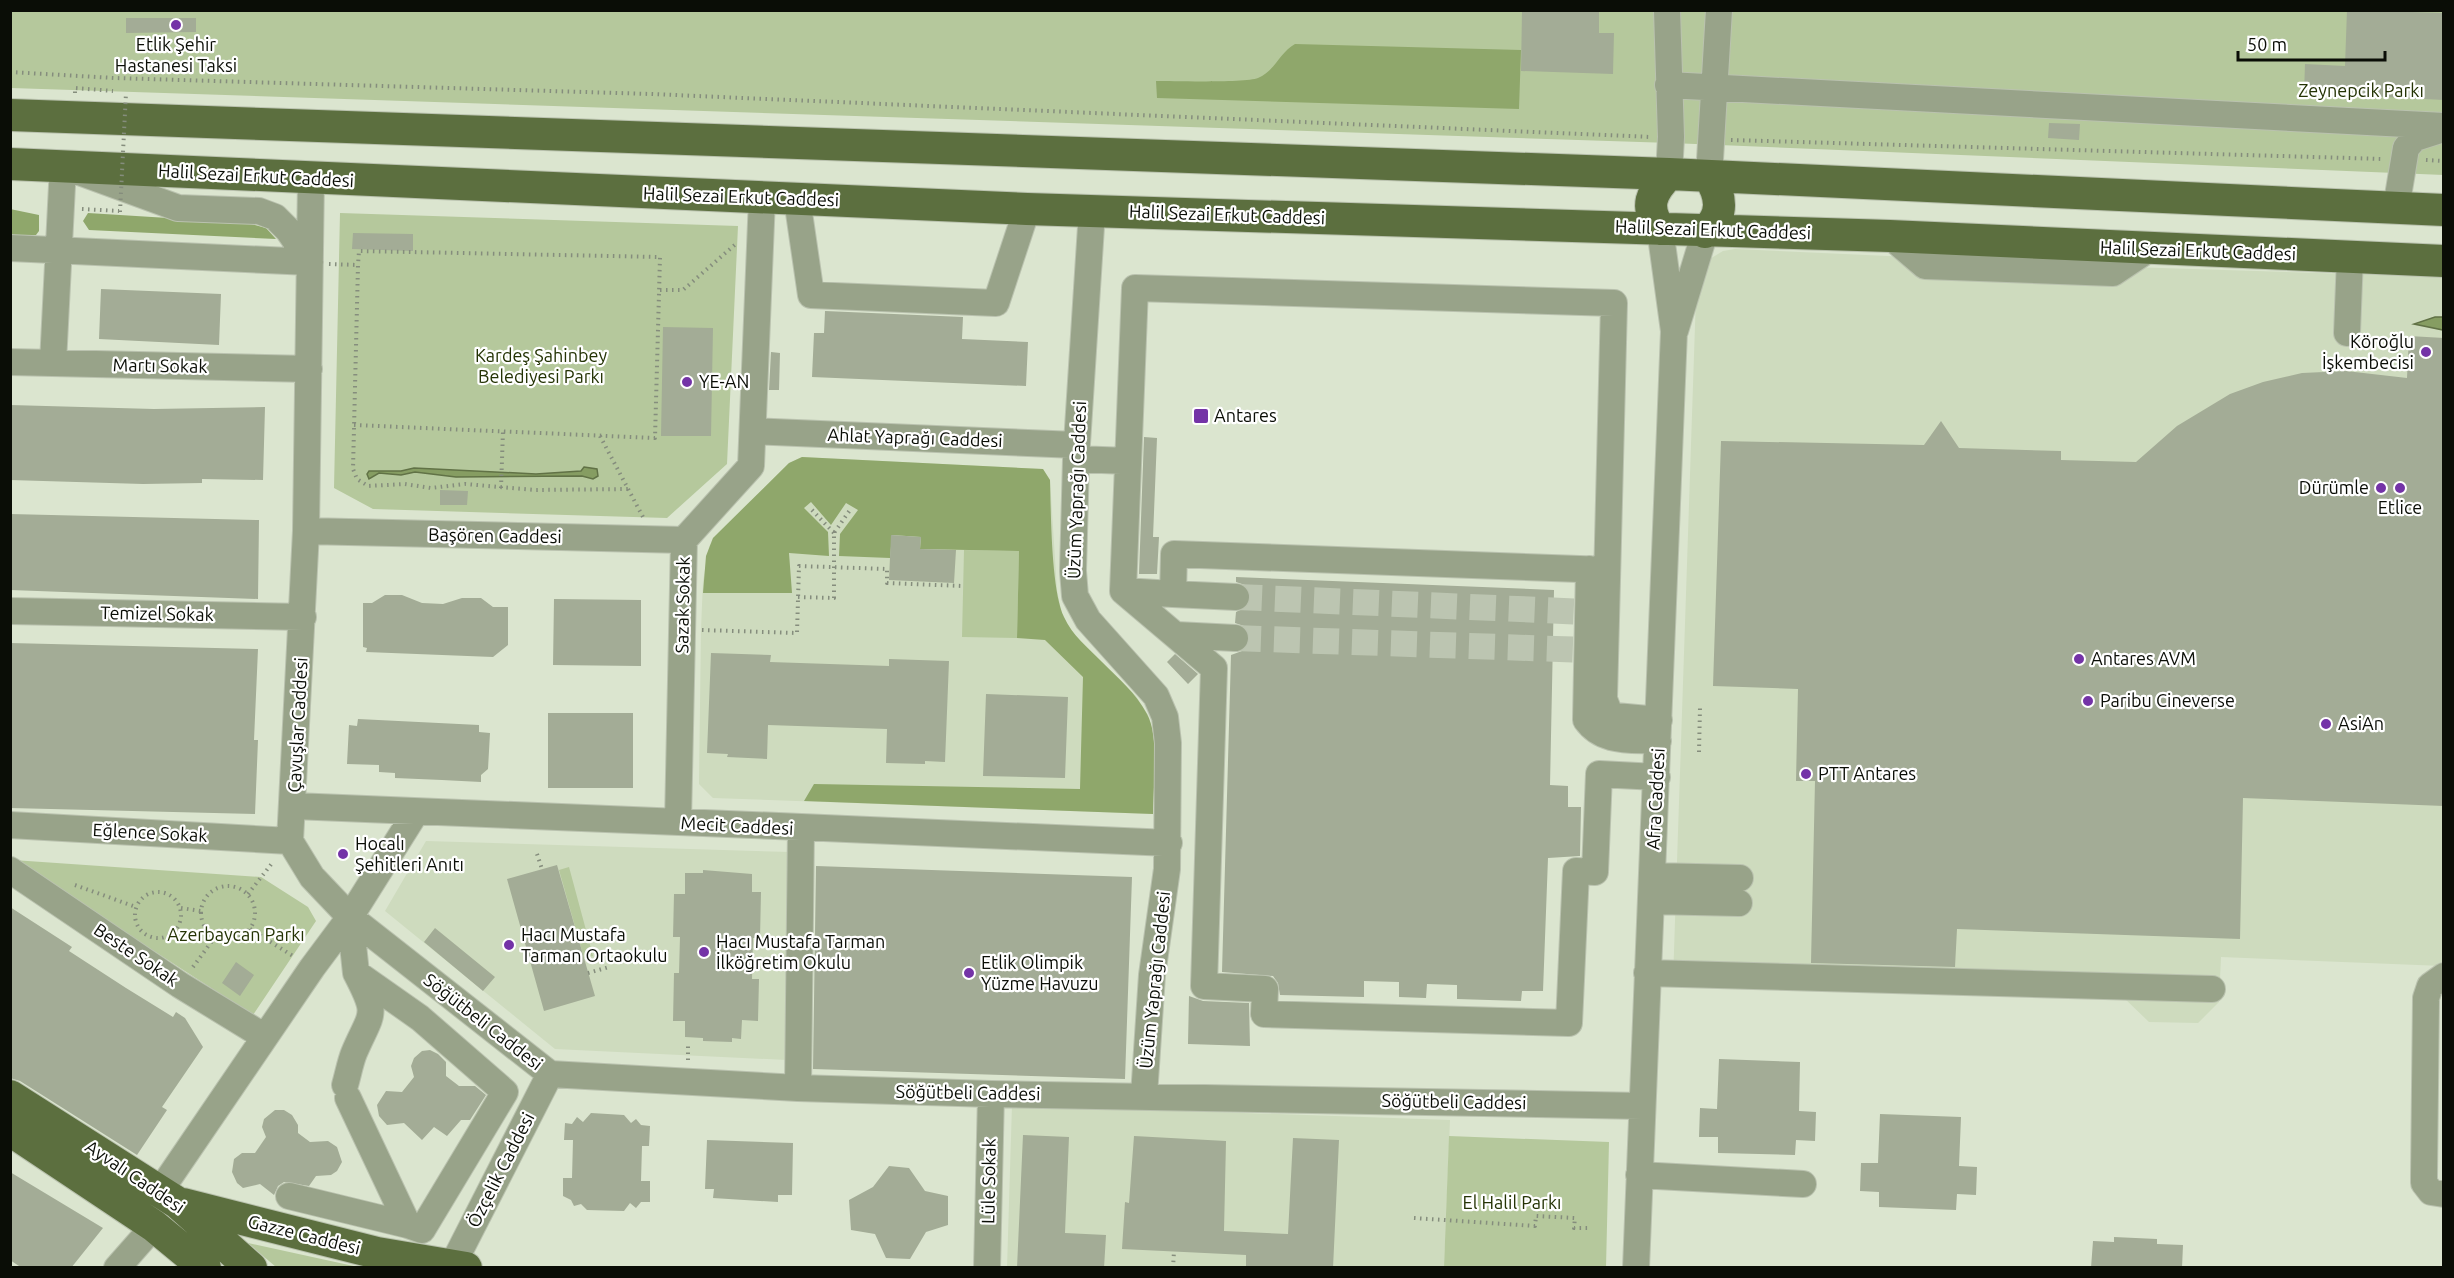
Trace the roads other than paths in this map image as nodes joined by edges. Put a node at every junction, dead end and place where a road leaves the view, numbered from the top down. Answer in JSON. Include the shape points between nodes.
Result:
{"nodes":[{"id":1,"x":1667,"y":10,"type":"edge"},
{"id":2,"x":1702,"y":10,"type":"edge"},
{"id":3,"x":1719,"y":10,"type":"edge"},
{"id":4,"x":1668,"y":85,"type":"junction"},
{"id":5,"x":1706,"y":86,"type":"junction"},
{"id":6,"x":10,"y":115,"type":"edge"},
{"id":7,"x":2444,"y":127,"type":"edge"},
{"id":8,"x":10,"y":164,"type":"edge"},
{"id":9,"x":63,"y":166,"type":"junction"},
{"id":10,"x":1691,"y":176,"type":"junction"},
{"id":11,"x":311,"y":179,"type":"junction"},
{"id":12,"x":798,"y":199,"type":"junction"},
{"id":13,"x":2396,"y":208,"type":"junction"},
{"id":14,"x":763,"y":209,"type":"junction"},
{"id":15,"x":1027,"y":209,"type":"junction"},
{"id":16,"x":2444,"y":210,"type":"edge"},
{"id":17,"x":1092,"y":211,"type":"junction"},
{"id":18,"x":1660,"y":229,"type":"junction"},
{"id":19,"x":1705,"y":232,"type":"junction"},
{"id":20,"x":10,"y":248,"type":"edge"},
{"id":21,"x":59,"y":251,"type":"junction"},
{"id":22,"x":2350,"y":257,"type":"junction"},
{"id":23,"x":2444,"y":261,"type":"edge"},
{"id":24,"x":310,"y":262,"type":"junction"},
{"id":25,"x":1674,"y":331,"type":"junction"},
{"id":26,"x":2347,"y":333,"type":"dead end"},
{"id":27,"x":10,"y":362,"type":"edge"},
{"id":28,"x":52,"y":363,"type":"junction"},
{"id":29,"x":309,"y":369,"type":"junction"},
{"id":30,"x":753,"y":431,"type":"junction"},
{"id":31,"x":1076,"y":452,"type":"junction"},
{"id":32,"x":1128,"y":461,"type":"junction"},
{"id":33,"x":306,"y":531,"type":"junction"},
{"id":34,"x":684,"y":540,"type":"junction"},
{"id":35,"x":1598,"y":570,"type":"junction"},
{"id":36,"x":1123,"y":591,"type":"junction"},
{"id":37,"x":1173,"y":594,"type":"junction"},
{"id":38,"x":1236,"y":597,"type":"tunnel mouth"},
{"id":39,"x":10,"y":611,"type":"edge"},
{"id":40,"x":303,"y":617,"type":"junction"},
{"id":41,"x":1176,"y":635,"type":"junction"},
{"id":42,"x":1235,"y":638,"type":"tunnel mouth"},
{"id":43,"x":1659,"y":730,"type":"junction"},
{"id":44,"x":1657,"y":777,"type":"junction"},
{"id":45,"x":294,"y":806,"type":"junction"},
{"id":46,"x":416,"y":812,"type":"junction"},
{"id":47,"x":678,"y":822,"type":"junction"},
{"id":48,"x":10,"y":825,"type":"edge"},
{"id":49,"x":801,"y":827,"type":"junction"},
{"id":50,"x":291,"y":841,"type":"junction"},
{"id":51,"x":1169,"y":843,"type":"junction"},
{"id":52,"x":10,"y":870,"type":"edge"},
{"id":53,"x":1651,"y":889,"type":"junction"},
{"id":54,"x":1739,"y":890,"type":"dead end"},
{"id":55,"x":350,"y":917,"type":"junction"},
{"id":56,"x":356,"y":973,"type":"junction"},
{"id":57,"x":1647,"y":973,"type":"junction"},
{"id":58,"x":2444,"y":976,"type":"edge"},
{"id":59,"x":2211,"y":989,"type":"dead end"},
{"id":60,"x":265,"y":1037,"type":"junction"},
{"id":61,"x":550,"y":1074,"type":"junction"},
{"id":62,"x":798,"y":1088,"type":"junction"},
{"id":63,"x":991,"y":1094,"type":"junction"},
{"id":64,"x":10,"y":1096,"type":"edge"},
{"id":65,"x":1144,"y":1096,"type":"junction"},
{"id":66,"x":1642,"y":1106,"type":"junction"},
{"id":67,"x":10,"y":1130,"type":"edge"},
{"id":68,"x":1639,"y":1174,"type":"junction"},
{"id":69,"x":1803,"y":1184,"type":"dead end"},
{"id":70,"x":2444,"y":1194,"type":"edge"},
{"id":71,"x":289,"y":1196,"type":"dead end"},
{"id":72,"x":169,"y":1197,"type":"junction"},
{"id":73,"x":408,"y":1225,"type":"junction"},
{"id":74,"x":154,"y":1226,"type":"junction"},
{"id":75,"x":459,"y":1267,"type":"edge"},
{"id":76,"x":117,"y":1268,"type":"edge"},
{"id":77,"x":205,"y":1268,"type":"edge"},
{"id":78,"x":251,"y":1268,"type":"edge"},
{"id":79,"x":987,"y":1268,"type":"edge"},
{"id":80,"x":1636,"y":1268,"type":"edge"}],
"edges":[{"from":1,"to":4,"type":"street"},
{"from":2,"to":5,"type":"street"},
{"from":3,"to":5,"type":"street"},
{"from":4,"to":5,"type":"street"},
{"from":4,"to":10,"type":"street","via":[[1671,137]]},
{"from":5,"to":7,"type":"street"},
{"from":5,"to":10,"type":"street"},
{"from":5,"to":10,"type":"street","via":[[1710,139]]},
{"from":6,"to":10,"type":"main road"},
{"from":7,"to":13,"type":"street","via":[[2415,138],[2406,148]]},
{"from":8,"to":9,"type":"main road","name":"Halil Sezai Erkut Caddesi"},
{"from":9,"to":11,"type":"main road","name":"Halil Sezai Erkut Caddesi"},
{"from":9,"to":21,"type":"street"},
{"from":9,"to":24,"type":"street","via":[[178,208],[259,211],[275,217]]},
{"from":10,"to":13,"type":"main road"},
{"from":10,"to":18,"type":"main road","via":[[1653,192],[1653,220]]},
{"from":10,"to":19,"type":"main road","via":[[1719,192],[1718,218]]},
{"from":11,"to":14,"type":"main road","name":"Halil Sezai Erkut Caddesi"},
{"from":11,"to":24,"type":"street","name":"Çavuşlar Caddesi"},
{"from":12,"to":14,"type":"main road","name":"Halil Sezai Erkut Caddesi"},
{"from":12,"to":15,"type":"main road","name":"Halil Sezai Erkut Caddesi"},
{"from":12,"to":15,"type":"street","via":[[812,295],[996,303]]},
{"from":13,"to":16,"type":"main road"},
{"from":14,"to":30,"type":"street","name":"Sazak Sokak"},
{"from":15,"to":17,"type":"main road","name":"Halil Sezai Erkut Caddesi"},
{"from":17,"to":18,"type":"main road","name":"Halil Sezai Erkut Caddesi"},
{"from":17,"to":31,"type":"street","name":"Üzüm Yaprağı Caddesi"},
{"from":18,"to":19,"type":"main road","name":"Halil Sezai Erkut Caddesi"},
{"from":18,"to":25,"type":"street","name":"Afra Caddesi"},
{"from":19,"to":22,"type":"main road","name":"Halil Sezai Erkut Caddesi","via":[[1890,236]]},
{"from":19,"to":25,"type":"street","name":"Afra Caddesi"},
{"from":20,"to":21,"type":"street"},
{"from":21,"to":24,"type":"street"},
{"from":21,"to":28,"type":"street"},
{"from":22,"to":23,"type":"main road","name":"Halil Sezai Erkut Caddesi"},
{"from":22,"to":26,"type":"street"},
{"from":24,"to":29,"type":"street","name":"Çavuşlar Caddesi"},
{"from":25,"to":43,"type":"street","name":"Afra Caddesi"},
{"from":27,"to":28,"type":"street","name":"Martı Sokak"},
{"from":28,"to":29,"type":"street","name":"Martı Sokak"},
{"from":29,"to":33,"type":"street","name":"Çavuşlar Caddesi"},
{"from":30,"to":31,"type":"street","name":"Ahlat Yaprağı Caddesi"},
{"from":30,"to":34,"type":"street","name":"Sazak Sokak","via":[[751,466]]},
{"from":31,"to":32,"type":"street","name":"Ahlat Yaprağı Caddesi"},
{"from":31,"to":51,"type":"street","name":"Üzüm Yaprağı Caddesi","via":[[1075,596],[1088,620],[1147,685],[1161,707],[1168,743]]},
{"from":32,"to":35,"type":"street","via":[[1135,288],[1614,303]]},
{"from":32,"to":36,"type":"street"},
{"from":33,"to":34,"type":"street","name":"Başören Caddesi"},
{"from":33,"to":40,"type":"street","name":"Çavuşlar Caddesi"},
{"from":34,"to":47,"type":"street","name":"Sazak Sokak"},
{"from":35,"to":37,"type":"street","via":[[1173,554]]},
{"from":35,"to":43,"type":"street","via":[[1586,720],[1606,738]]},
{"from":36,"to":37,"type":"street"},
{"from":36,"to":41,"type":"street"},
{"from":37,"to":38,"type":"street"},
{"from":39,"to":40,"type":"street","name":"Temizel Sokak"},
{"from":40,"to":45,"type":"street","name":"Çavuşlar Caddesi"},
{"from":41,"to":42,"type":"street"},
{"from":41,"to":44,"type":"street","via":[[1214,668],[1204,986],[1265,989],[1264,1014],[1569,1023],[1576,871],[1595,872],[1599,774]]},
{"from":43,"to":44,"type":"street","name":"Afra Caddesi"},
{"from":44,"to":53,"type":"street","name":"Afra Caddesi"},
{"from":45,"to":46,"type":"street","name":"Mecit Caddesi"},
{"from":45,"to":50,"type":"street","name":"Çavuşlar Caddesi"},
{"from":46,"to":47,"type":"street","name":"Mecit Caddesi"},
{"from":46,"to":55,"type":"street"},
{"from":47,"to":49,"type":"street","name":"Mecit Caddesi"},
{"from":48,"to":50,"type":"street","name":"Eğlence Sokak"},
{"from":49,"to":51,"type":"street"},
{"from":49,"to":62,"type":"street","name":"Mecit Caddesi"},
{"from":50,"to":55,"type":"street","via":[[312,877]]},
{"from":51,"to":65,"type":"street","name":"Üzüm Yaprağı Caddesi","via":[[1152,975]]},
{"from":52,"to":60,"type":"street","name":"Beste Sokak","via":[[180,986]]},
{"from":53,"to":54,"type":"street"},
{"from":53,"to":57,"type":"street","name":"Afra Caddesi"},
{"from":55,"to":56,"type":"street"},
{"from":55,"to":60,"type":"street"},
{"from":55,"to":61,"type":"street","name":"Söğütbeli Caddesi"},
{"from":56,"to":73,"type":"street","via":[[369,999],[371,1015],[353,1054],[352,1091],[367,1137]]},
{"from":56,"to":73,"type":"street","via":[[420,1018],[506,1092],[422,1230]]},
{"from":57,"to":59,"type":"street"},
{"from":57,"to":66,"type":"street","name":"Afra Caddesi"},
{"from":58,"to":70,"type":"street","via":[[2430,986],[2426,998],[2424,1177],[2432,1192]]},
{"from":60,"to":72,"type":"street"},
{"from":61,"to":62,"type":"street","name":"Söğütbeli Caddesi"},
{"from":61,"to":75,"type":"street","name":"Özçelik Caddesi"},
{"from":62,"to":63,"type":"street","name":"Söğütbeli Caddesi"},
{"from":63,"to":65,"type":"street","name":"Söğütbeli Caddesi"},
{"from":63,"to":79,"type":"street","name":"Lüle Sokak"},
{"from":64,"to":72,"type":"main road","name":"Ayvalı Caddesi"},
{"from":65,"to":66,"type":"street","name":"Söğütbeli Caddesi"},
{"from":66,"to":68,"type":"street","name":"Afra Caddesi"},
{"from":67,"to":74,"type":"main road","name":"Ayvalı Caddesi"},
{"from":68,"to":69,"type":"street"},
{"from":68,"to":80,"type":"street","name":"Afra Caddesi"},
{"from":71,"to":73,"type":"street"},
{"from":72,"to":75,"type":"main road","name":"Gazze Caddesi","via":[[377,1253]]},
{"from":72,"to":78,"type":"main road","name":"Ayvalı Caddesi"},
{"from":74,"to":76,"type":"street"},
{"from":74,"to":77,"type":"main road","name":"Ayvalı Caddesi"}]}
